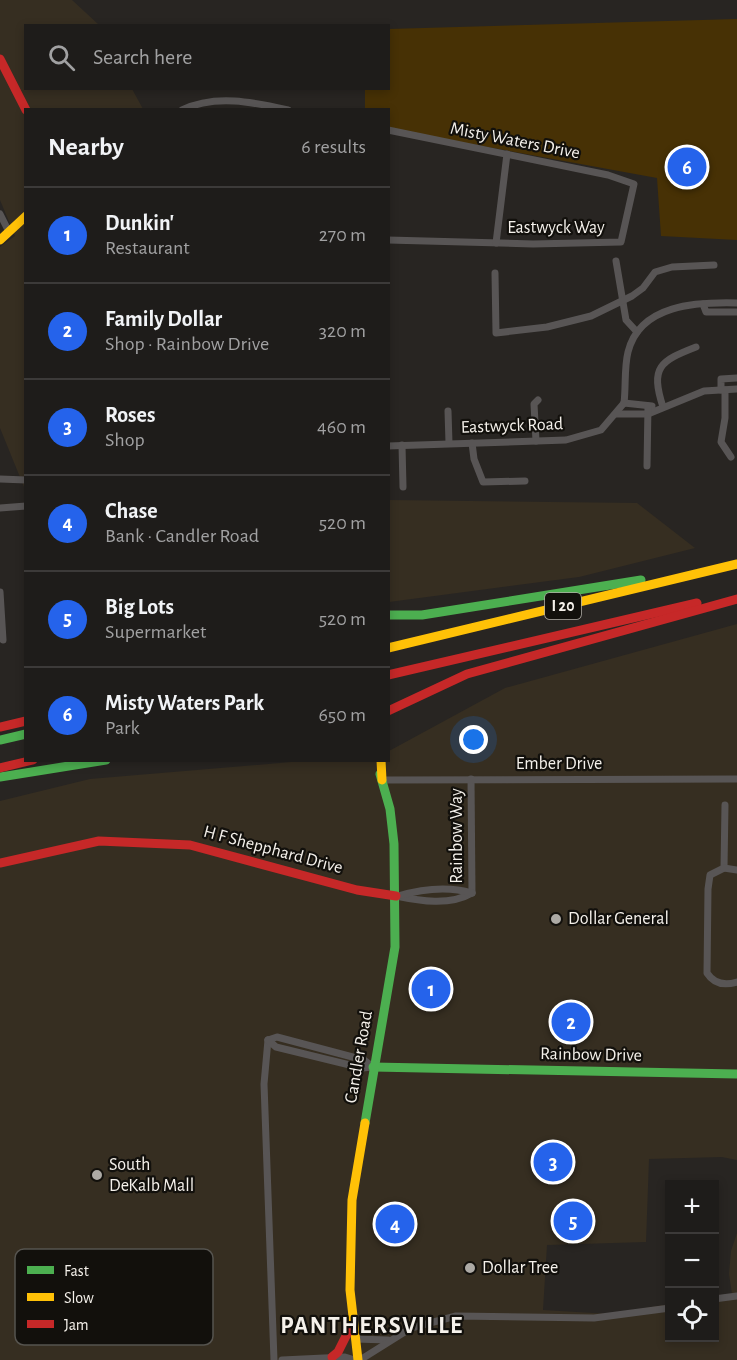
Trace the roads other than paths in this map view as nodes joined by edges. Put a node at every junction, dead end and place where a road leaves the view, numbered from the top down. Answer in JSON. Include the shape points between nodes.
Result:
{"nodes":[{"id":1,"x":0,"y":61,"type":"edge"},
{"id":2,"x":24,"y":108,"type":"edge"},
{"id":3,"x":188,"y":108,"type":"edge"},
{"id":4,"x":277,"y":108,"type":"edge"},
{"id":5,"x":390,"y":130,"type":"edge"},
{"id":6,"x":507,"y":154,"type":"junction"},
{"id":7,"x":634,"y":184,"type":"joint"},
{"id":8,"x":0,"y":214,"type":"edge"},
{"id":9,"x":24,"y":218,"type":"edge"},
{"id":10,"x":9,"y":232,"type":"junction"},
{"id":11,"x":0,"y":240,"type":"edge"},
{"id":12,"x":390,"y":240,"type":"edge"},
{"id":13,"x":496,"y":243,"type":"junction"},
{"id":14,"x":616,"y":261,"type":"dead end"},
{"id":15,"x":714,"y":265,"type":"dead end"},
{"id":16,"x":495,"y":273,"type":"dead end"},
{"id":17,"x":621,"y":303,"type":"junction"},
{"id":18,"x":703,"y":303,"type":"junction"},
{"id":19,"x":737,"y":303,"type":"edge"},
{"id":20,"x":737,"y":312,"type":"edge"},
{"id":21,"x":637,"y":332,"type":"junction"},
{"id":22,"x":696,"y":347,"type":"dead end"},
{"id":23,"x":737,"y":378,"type":"edge"},
{"id":24,"x":737,"y":389,"type":"edge"},
{"id":25,"x":723,"y":390,"type":"junction"},
{"id":26,"x":538,"y":400,"type":"dead end"},
{"id":27,"x":624,"y":403,"type":"junction"},
{"id":28,"x":663,"y":407,"type":"junction"},
{"id":29,"x":648,"y":410,"type":"junction"},
{"id":30,"x":448,"y":411,"type":"dead end"},
{"id":31,"x":616,"y":414,"type":"junction"},
{"id":32,"x":536,"y":441,"type":"junction"},
{"id":33,"x":472,"y":442,"type":"junction"},
{"id":34,"x":448,"y":443,"type":"junction"},
{"id":35,"x":402,"y":445,"type":"junction"},
{"id":36,"x":390,"y":446,"type":"edge"},
{"id":37,"x":730,"y":458,"type":"dead end"},
{"id":38,"x":646,"y":466,"type":"dead end"},
{"id":39,"x":0,"y":479,"type":"edge"},
{"id":40,"x":24,"y":480,"type":"edge"},
{"id":41,"x":525,"y":481,"type":"dead end"},
{"id":42,"x":403,"y":487,"type":"dead end"},
{"id":43,"x":24,"y":506,"type":"edge"},
{"id":44,"x":0,"y":508,"type":"edge"},
{"id":45,"x":737,"y":563,"type":"edge"},
{"id":46,"x":0,"y":592,"type":"edge"},
{"id":47,"x":737,"y":593,"type":"edge"},
{"id":48,"x":737,"y":599,"type":"edge"},
{"id":49,"x":390,"y":615,"type":"edge"},
{"id":50,"x":3,"y":640,"type":"dead end"},
{"id":51,"x":390,"y":648,"type":"edge"},
{"id":52,"x":390,"y":675,"type":"edge"},
{"id":53,"x":402,"y":704,"type":"junction"},
{"id":54,"x":390,"y":710,"type":"edge"},
{"id":55,"x":390,"y":717,"type":"edge"},
{"id":56,"x":24,"y":721,"type":"edge"},
{"id":57,"x":0,"y":727,"type":"edge"},
{"id":58,"x":24,"y":734,"type":"edge"},
{"id":59,"x":0,"y":740,"type":"edge"},
{"id":60,"x":25,"y":762,"type":"edge"},
{"id":61,"x":94,"y":762,"type":"edge"},
{"id":62,"x":376,"y":762,"type":"edge"},
{"id":63,"x":381,"y":762,"type":"edge"},
{"id":64,"x":0,"y":768,"type":"edge"},
{"id":65,"x":0,"y":777,"type":"edge"},
{"id":66,"x":471,"y":779,"type":"junction"},
{"id":67,"x":737,"y":779,"type":"edge"},
{"id":68,"x":382,"y":780,"type":"junction"},
{"id":69,"x":725,"y":805,"type":"dead end"},
{"id":70,"x":0,"y":863,"type":"edge"},
{"id":71,"x":724,"y":868,"type":"junction"},
{"id":72,"x":737,"y":870,"type":"edge"},
{"id":73,"x":396,"y":896,"type":"junction"},
{"id":74,"x":737,"y":982,"type":"edge"},
{"id":75,"x":373,"y":1067,"type":"junction"},
{"id":76,"x":737,"y":1074,"type":"edge"},
{"id":77,"x":737,"y":1296,"type":"edge"},
{"id":78,"x":719,"y":1298,"type":"edge"},
{"id":79,"x":665,"y":1309,"type":"edge"},
{"id":80,"x":352,"y":1323,"type":"junction"},
{"id":81,"x":355,"y":1339,"type":"junction"},
{"id":82,"x":388,"y":1340,"type":"junction"},
{"id":83,"x":332,"y":1357,"type":"junction"},
{"id":84,"x":274,"y":1360,"type":"edge"},
{"id":85,"x":282,"y":1360,"type":"edge"},
{"id":86,"x":357,"y":1360,"type":"edge"}],
"edges":[{"from":1,"to":2,"type":"main road"},
{"from":3,"to":4,"type":"street","via":[[231,100]]},
{"from":5,"to":6,"type":"street","name":"Misty Waters Drive"},
{"from":6,"to":7,"type":"street","name":"Misty Waters Drive"},
{"from":6,"to":13,"type":"street"},
{"from":7,"to":13,"type":"street","name":"Eastwyck Way","via":[[621,242]]},
{"from":8,"to":10,"type":"street"},
{"from":9,"to":10,"type":"main road"},
{"from":10,"to":11,"type":"main road"},
{"from":12,"to":13,"type":"street","name":"Eastwyck Way"},
{"from":14,"to":17,"type":"street","name":"Eastwyck Way"},
{"from":15,"to":17,"type":"street","via":[[655,272],[643,288]]},
{"from":16,"to":17,"type":"street","via":[[496,333],[558,324]]},
{"from":17,"to":21,"type":"street","name":"Eastwyck Way","via":[[626,320]]},
{"from":18,"to":19,"type":"street"},
{"from":18,"to":20,"type":"street","via":[[706,312]]},
{"from":18,"to":21,"type":"street","via":[[680,306],[649,321]]},
{"from":21,"to":27,"type":"street","via":[[628,352]]},
{"from":22,"to":28,"type":"street","via":[[661,365],[657,379]]},
{"from":23,"to":25,"type":"street","via":[[722,379]]},
{"from":24,"to":25,"type":"street"},
{"from":25,"to":28,"type":"street","via":[[704,391]]},
{"from":25,"to":37,"type":"street","via":[[725,418],[721,442]]},
{"from":26,"to":32,"type":"street","via":[[534,404]]},
{"from":27,"to":29,"type":"street"},
{"from":27,"to":31,"type":"street","name":"Eastwyck Road"},
{"from":28,"to":29,"type":"street"},
{"from":29,"to":31,"type":"street"},
{"from":29,"to":38,"type":"street"},
{"from":30,"to":34,"type":"street"},
{"from":31,"to":32,"type":"street","name":"Eastwyck Road","via":[[601,430],[566,441]]},
{"from":32,"to":33,"type":"street","name":"Eastwyck Road"},
{"from":33,"to":34,"type":"street","name":"Eastwyck Road"},
{"from":33,"to":41,"type":"street","via":[[483,482]]},
{"from":34,"to":35,"type":"street","name":"Eastwyck Road"},
{"from":35,"to":36,"type":"street","name":"Eastwyck Road"},
{"from":35,"to":42,"type":"street"},
{"from":39,"to":40,"type":"street"},
{"from":43,"to":44,"type":"street"},
{"from":45,"to":49,"type":"main road","via":[[422,615]]},
{"from":45,"to":51,"type":"main road","number":"I 20"},
{"from":46,"to":50,"type":"street"},
{"from":47,"to":52,"type":"main road","number":"I 20"},
{"from":48,"to":53,"type":"main road","via":[[467,674]]},
{"from":53,"to":54,"type":"main road"},
{"from":53,"to":55,"type":"main road"},
{"from":56,"to":57,"type":"main road"},
{"from":58,"to":59,"type":"main road"},
{"from":60,"to":64,"type":"main road"},
{"from":61,"to":65,"type":"main road"},
{"from":62,"to":68,"type":"main road","name":"Candler Road"},
{"from":63,"to":68,"type":"main road"},
{"from":66,"to":67,"type":"street","name":"Ember Drive"},
{"from":66,"to":68,"type":"street","name":"Ember Drive"},
{"from":66,"to":73,"type":"street","name":"Rainbow Way","via":[[472,893],[419,890]]},
{"from":68,"to":73,"type":"main road","name":"Candler Road","via":[[393,830]]},
{"from":69,"to":71,"type":"street"},
{"from":70,"to":73,"type":"main road","name":"H F Shepphard Drive","via":[[99,841],[190,845],[357,890]]},
{"from":71,"to":72,"type":"street"},
{"from":71,"to":74,"type":"street","via":[[710,875],[707,973],[722,984]]},
{"from":73,"to":75,"type":"main road","name":"Candler Road","via":[[392,970]]},
{"from":75,"to":76,"type":"main road","name":"Rainbow Drive"},
{"from":75,"to":80,"type":"main road","name":"Candler Road","via":[[352,1200]]},
{"from":75,"to":84,"type":"street","via":[[362,1068],[276,1047],[268,1040],[264,1084]]},
{"from":77,"to":78,"type":"street"},
{"from":79,"to":82,"type":"street","via":[[607,1317],[456,1316],[411,1328]]},
{"from":80,"to":81,"type":"main road","name":"Candler Road"},
{"from":80,"to":83,"type":"main road","via":[[339,1352]]},
{"from":81,"to":82,"type":"street"},
{"from":81,"to":86,"type":"main road","name":"Candler Road"},
{"from":82,"to":86,"type":"street"},
{"from":83,"to":85,"type":"street"},
{"from":83,"to":86,"type":"street"}]}
